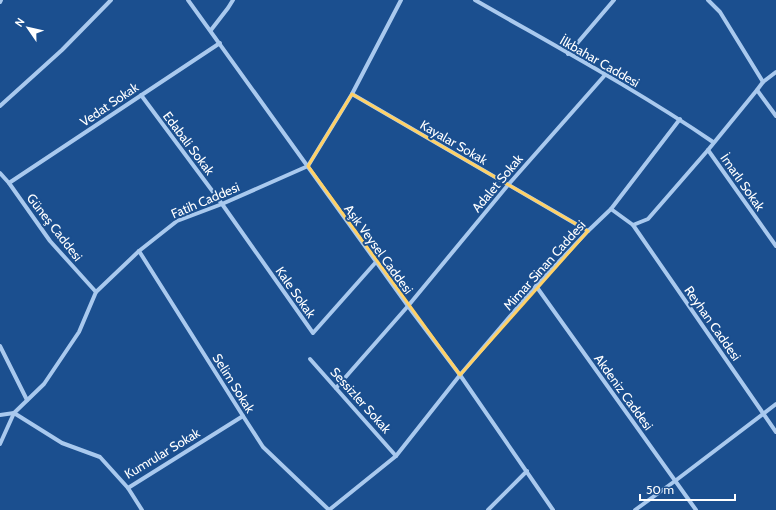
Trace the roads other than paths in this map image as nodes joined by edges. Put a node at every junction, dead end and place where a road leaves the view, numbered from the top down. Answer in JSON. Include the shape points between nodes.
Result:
{"nodes":[{"id":1,"x":111,"y":0,"type":"edge"},
{"id":2,"x":188,"y":0,"type":"edge"},
{"id":3,"x":234,"y":0,"type":"edge"},
{"id":4,"x":401,"y":0,"type":"edge"},
{"id":5,"x":475,"y":0,"type":"edge"},
{"id":6,"x":614,"y":0,"type":"edge"},
{"id":7,"x":708,"y":0,"type":"edge"},
{"id":8,"x":210,"y":30,"type":"junction"},
{"id":9,"x":220,"y":42,"type":"junction"},
{"id":10,"x":568,"y":54,"type":"junction"},
{"id":11,"x":776,"y":72,"type":"edge"},
{"id":12,"x":605,"y":75,"type":"junction"},
{"id":13,"x":763,"y":82,"type":"junction"},
{"id":14,"x":757,"y":90,"type":"junction"},
{"id":15,"x":352,"y":94,"type":"junction"},
{"id":16,"x":141,"y":95,"type":"junction"},
{"id":17,"x":0,"y":106,"type":"edge"},
{"id":18,"x":776,"y":116,"type":"edge"},
{"id":19,"x":680,"y":120,"type":"junction"},
{"id":20,"x":713,"y":142,"type":"junction"},
{"id":21,"x":708,"y":150,"type":"junction"},
{"id":22,"x":308,"y":166,"type":"junction"},
{"id":23,"x":0,"y":173,"type":"edge"},
{"id":24,"x":9,"y":183,"type":"junction"},
{"id":25,"x":508,"y":185,"type":"junction"},
{"id":26,"x":222,"y":204,"type":"junction"},
{"id":27,"x":611,"y":209,"type":"junction"},
{"id":28,"x":633,"y":226,"type":"junction"},
{"id":29,"x":588,"y":231,"type":"junction"},
{"id":30,"x":776,"y":246,"type":"edge"},
{"id":31,"x":139,"y":251,"type":"junction"},
{"id":32,"x":376,"y":262,"type":"junction"},
{"id":33,"x":536,"y":286,"type":"junction"},
{"id":34,"x":96,"y":292,"type":"junction"},
{"id":35,"x":408,"y":306,"type":"junction"},
{"id":36,"x":0,"y":346,"type":"edge"},
{"id":37,"x":310,"y":359,"type":"dead end"},
{"id":38,"x":460,"y":375,"type":"junction"},
{"id":39,"x":336,"y":388,"type":"junction"},
{"id":40,"x":27,"y":400,"type":"junction"},
{"id":41,"x":776,"y":404,"type":"edge"},
{"id":42,"x":14,"y":413,"type":"junction"},
{"id":43,"x":763,"y":414,"type":"junction"},
{"id":44,"x":0,"y":415,"type":"edge"},
{"id":45,"x":242,"y":416,"type":"junction"},
{"id":46,"x":776,"y":432,"type":"edge"},
{"id":47,"x":0,"y":444,"type":"edge"},
{"id":48,"x":396,"y":456,"type":"junction"},
{"id":49,"x":527,"y":471,"type":"junction"},
{"id":50,"x":675,"y":481,"type":"junction"},
{"id":51,"x":128,"y":488,"type":"junction"},
{"id":52,"x":142,"y":510,"type":"edge"},
{"id":53,"x":329,"y":510,"type":"edge"},
{"id":54,"x":488,"y":510,"type":"edge"},
{"id":55,"x":553,"y":510,"type":"edge"},
{"id":56,"x":635,"y":510,"type":"edge"},
{"id":57,"x":696,"y":510,"type":"edge"}],
"edges":[{"from":1,"to":17,"type":"street","via":[[62,50]]},
{"from":2,"to":8,"type":"street","name":"Aşık Veysel Caddesi"},
{"from":3,"to":8,"type":"street"},
{"from":4,"to":15,"type":"street"},
{"from":5,"to":10,"type":"street","name":"İlkbahar Caddesi"},
{"from":6,"to":10,"type":"street"},
{"from":7,"to":13,"type":"street","via":[[720,12]]},
{"from":8,"to":9,"type":"street","name":"Aşık Veysel Caddesi"},
{"from":9,"to":16,"type":"street","name":"Vedat Sokak"},
{"from":9,"to":22,"type":"street","name":"Aşık Veysel Caddesi"},
{"from":10,"to":12,"type":"street","name":"İlkbahar Caddesi"},
{"from":11,"to":13,"type":"street"},
{"from":12,"to":19,"type":"street","name":"İlkbahar Caddesi"},
{"from":12,"to":25,"type":"street","name":"Adalet Sokak"},
{"from":13,"to":14,"type":"street"},
{"from":14,"to":18,"type":"street"},
{"from":14,"to":20,"type":"street"},
{"from":15,"to":22,"type":"street"},
{"from":15,"to":25,"type":"street","name":"Kayalar Sokak"},
{"from":16,"to":24,"type":"street","name":"Vedat Sokak"},
{"from":16,"to":26,"type":"street","name":"Edabali Sokak"},
{"from":19,"to":20,"type":"street","name":"İlkbahar Caddesi"},
{"from":19,"to":27,"type":"street","name":"Mimar Sinan Caddesi"},
{"from":20,"to":21,"type":"street"},
{"from":21,"to":28,"type":"street","via":[[648,219]]},
{"from":21,"to":30,"type":"street","name":"İmarlı Sokak"},
{"from":22,"to":26,"type":"street","name":"Fatih Caddesi"},
{"from":22,"to":32,"type":"street","name":"Aşık Veysel Caddesi"},
{"from":23,"to":24,"type":"street","name":"Güneş Caddesi"},
{"from":24,"to":34,"type":"street","name":"Güneş Caddesi","via":[[50,241]]},
{"from":25,"to":29,"type":"street","name":"Kayalar Sokak"},
{"from":25,"to":35,"type":"street","name":"Adalet Sokak"},
{"from":26,"to":31,"type":"street","name":"Fatih Caddesi","via":[[177,221]]},
{"from":26,"to":32,"type":"street","name":"Kale Sokak","via":[[313,333]]},
{"from":27,"to":28,"type":"street"},
{"from":27,"to":29,"type":"street","name":"Mimar Sinan Caddesi"},
{"from":28,"to":43,"type":"street","name":"Reyhan Caddesi"},
{"from":29,"to":33,"type":"street","name":"Mimar Sinan Caddesi"},
{"from":31,"to":34,"type":"street","name":"Fatih Caddesi"},
{"from":31,"to":45,"type":"street","name":"Selim Sokak"},
{"from":32,"to":35,"type":"street","name":"Aşık Veysel Caddesi"},
{"from":33,"to":38,"type":"street","name":"Mimar Sinan Caddesi"},
{"from":33,"to":50,"type":"street","name":"Akdeniz Caddesi"},
{"from":34,"to":40,"type":"street","name":"Fatih Caddesi","via":[[79,332],[44,384]]},
{"from":35,"to":38,"type":"street","name":"Aşık Veysel Caddesi"},
{"from":35,"to":39,"type":"street","name":"Adalet Sokak"},
{"from":36,"to":40,"type":"street"},
{"from":37,"to":39,"type":"street","name":"Sessizler Sokak"},
{"from":38,"to":48,"type":"street","name":"Mimar Sinan Caddesi"},
{"from":38,"to":49,"type":"street","name":"Aşık Veysel Caddesi"},
{"from":39,"to":48,"type":"street","name":"Sessizler Sokak"},
{"from":40,"to":42,"type":"street","name":"Fatih Caddesi"},
{"from":41,"to":43,"type":"street"},
{"from":42,"to":44,"type":"street"},
{"from":42,"to":47,"type":"street","name":"Fatih Caddesi"},
{"from":42,"to":51,"type":"street","name":"Kumrular Sokak","via":[[62,442],[100,456]]},
{"from":43,"to":46,"type":"street","name":"Reyhan Caddesi"},
{"from":43,"to":50,"type":"street"},
{"from":45,"to":51,"type":"street","name":"Kumrular Sokak"},
{"from":45,"to":53,"type":"street","name":"Selim Sokak","via":[[263,447]]},
{"from":48,"to":53,"type":"street","name":"Mimar Sinan Caddesi"},
{"from":49,"to":54,"type":"street"},
{"from":49,"to":55,"type":"street","name":"Aşık Veysel Caddesi"},
{"from":50,"to":56,"type":"street"},
{"from":50,"to":57,"type":"street","name":"Akdeniz Caddesi"},
{"from":51,"to":52,"type":"street"}]}
